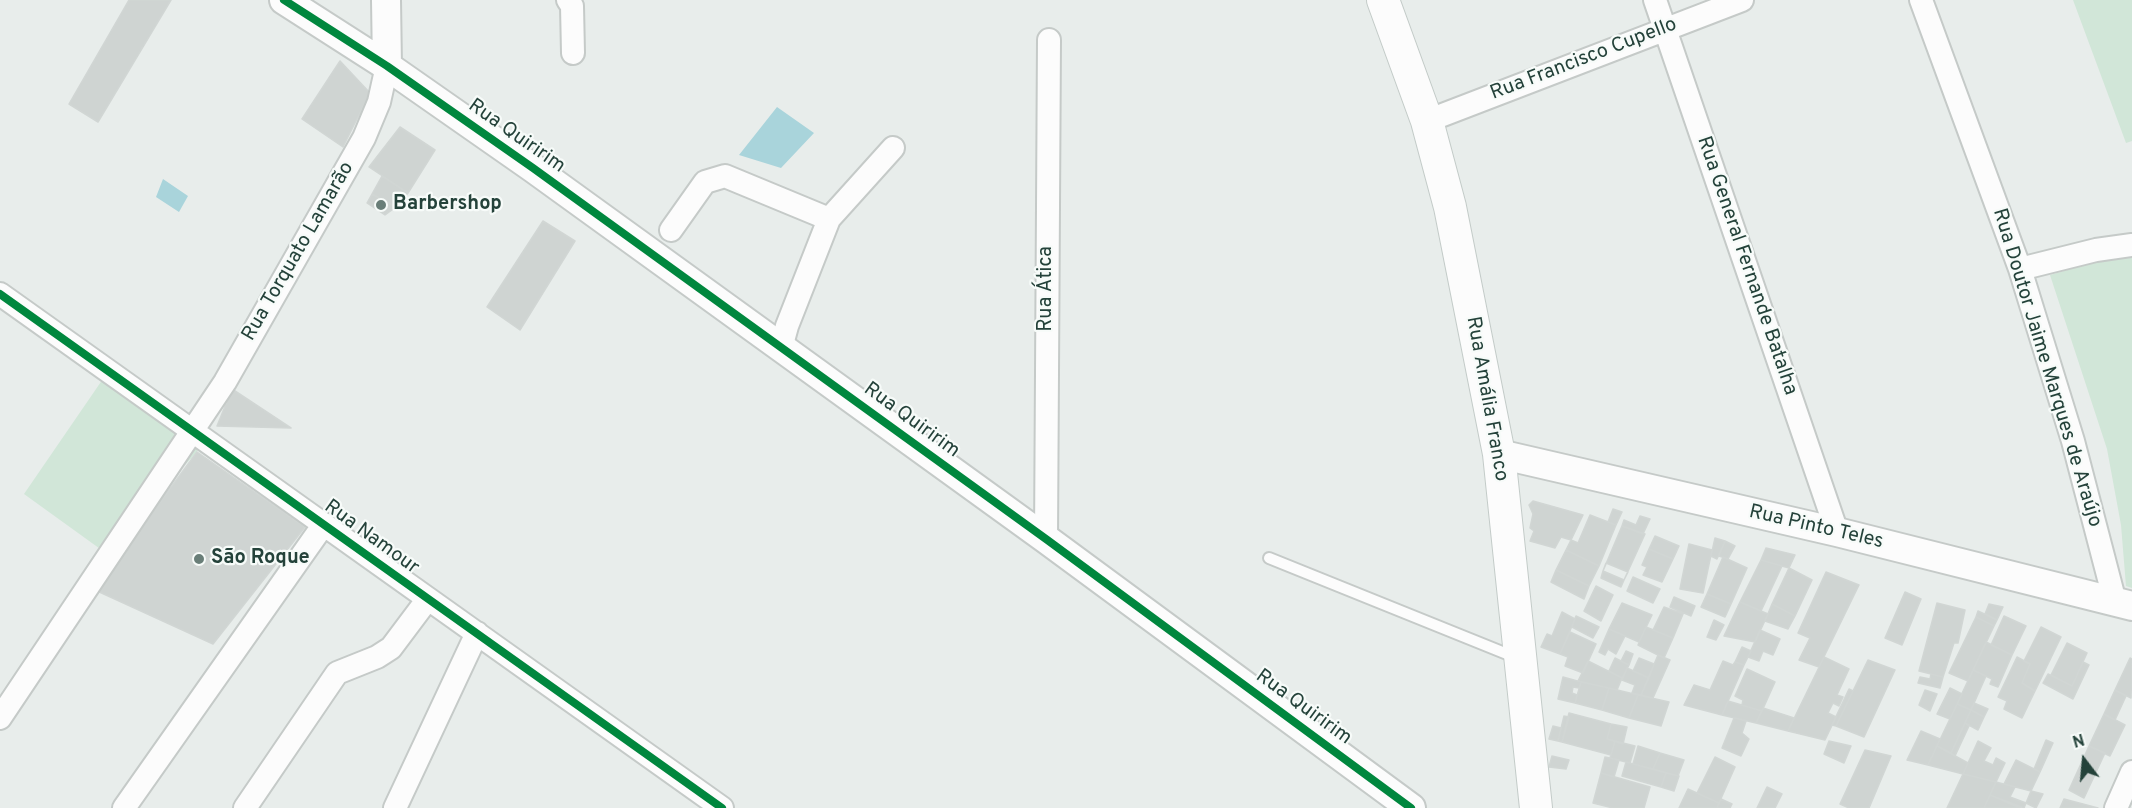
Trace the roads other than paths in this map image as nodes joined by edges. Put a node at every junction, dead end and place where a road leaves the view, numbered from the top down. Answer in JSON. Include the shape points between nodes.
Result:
{"nodes":[{"id":1,"x":284,"y":0,"type":"edge"},
{"id":2,"x":386,"y":0,"type":"edge"},
{"id":3,"x":568,"y":0,"type":"edge"},
{"id":4,"x":1383,"y":0,"type":"edge"},
{"id":5,"x":1655,"y":0,"type":"edge"},
{"id":6,"x":1742,"y":0,"type":"edge"},
{"id":7,"x":1921,"y":0,"type":"edge"},
{"id":8,"x":1665,"y":29,"type":"junction"},
{"id":9,"x":1049,"y":40,"type":"dead end"},
{"id":10,"x":573,"y":53,"type":"dead end"},
{"id":11,"x":387,"y":66,"type":"junction"},
{"id":12,"x":1426,"y":121,"type":"junction"},
{"id":13,"x":893,"y":148,"type":"dead end"},
{"id":14,"x":829,"y":219,"type":"junction"},
{"id":15,"x":671,"y":231,"type":"dead end"},
{"id":16,"x":2132,"y":245,"type":"edge"},
{"id":17,"x":2020,"y":269,"type":"junction"},
{"id":18,"x":0,"y":294,"type":"edge"},
{"id":19,"x":781,"y":348,"type":"junction"},
{"id":20,"x":195,"y":430,"type":"junction"},
{"id":21,"x":1499,"y":454,"type":"junction"},
{"id":22,"x":324,"y":524,"type":"junction"},
{"id":23,"x":1837,"y":532,"type":"junction"},
{"id":24,"x":1046,"y":538,"type":"junction"},
{"id":25,"x":1269,"y":558,"type":"dead end"},
{"id":26,"x":427,"y":600,"type":"junction"},
{"id":27,"x":2124,"y":604,"type":"edge"},
{"id":28,"x":477,"y":633,"type":"junction"},
{"id":29,"x":1520,"y":659,"type":"junction"},
{"id":30,"x":0,"y":718,"type":"edge"},
{"id":31,"x":2132,"y":772,"type":"edge"},
{"id":32,"x":124,"y":808,"type":"edge"},
{"id":33,"x":245,"y":808,"type":"edge"},
{"id":34,"x":395,"y":808,"type":"edge"},
{"id":35,"x":722,"y":808,"type":"edge"},
{"id":36,"x":1411,"y":808,"type":"edge"},
{"id":37,"x":1536,"y":808,"type":"edge"},
{"id":38,"x":2116,"y":808,"type":"edge"}],
"edges":[{"from":1,"to":11,"type":"street","name":"Rua Quiririm"},
{"from":2,"to":11,"type":"street"},
{"from":3,"to":10,"type":"street","via":[[572,6]]},
{"from":4,"to":12,"type":"main road","name":"Rua Amália Franco"},
{"from":5,"to":8,"type":"street","name":"Rua General Fernande Batalha"},
{"from":6,"to":8,"type":"street","name":"Rua Francisco Cupello"},
{"from":7,"to":17,"type":"street","name":"Rua Doutor Jaime Marques de Araújo"},
{"from":8,"to":12,"type":"street","name":"Rua Francisco Cupello"},
{"from":8,"to":23,"type":"street","name":"Rua General Fernande Batalha"},
{"from":9,"to":24,"type":"street","name":"Rua Ática"},
{"from":11,"to":19,"type":"street","name":"Rua Quiririm"},
{"from":11,"to":20,"type":"street","name":"Rua Torquato Lamarão","via":[[379,102],[364,138]]},
{"from":12,"to":21,"type":"main road","name":"Rua Amália Franco","via":[[1450,207]]},
{"from":13,"to":14,"type":"street"},
{"from":14,"to":15,"type":"street","via":[[725,176],[705,182]]},
{"from":14,"to":19,"type":"street"},
{"from":16,"to":17,"type":"street"},
{"from":17,"to":27,"type":"street","name":"Rua Doutor Jaime Marques de Araújo"},
{"from":18,"to":20,"type":"street","name":"Rua Namour"},
{"from":19,"to":24,"type":"street","name":"Rua Quiririm"},
{"from":20,"to":22,"type":"street","name":"Rua Namour"},
{"from":20,"to":30,"type":"street","name":"Rua Torquato Lamarão"},
{"from":21,"to":23,"type":"street","name":"Rua Pinto Teles"},
{"from":21,"to":29,"type":"main road","name":"Rua Amália Franco"},
{"from":22,"to":26,"type":"street","name":"Rua Namour"},
{"from":22,"to":32,"type":"street"},
{"from":23,"to":27,"type":"street","name":"Rua Pinto Teles"},
{"from":24,"to":36,"type":"street","name":"Rua Quiririm"},
{"from":25,"to":29,"type":"lane"},
{"from":26,"to":28,"type":"street","name":"Rua Namour"},
{"from":26,"to":33,"type":"street","via":[[391,648],[337,673]]},
{"from":28,"to":34,"type":"street"},
{"from":28,"to":35,"type":"street","name":"Rua Namour"},
{"from":29,"to":37,"type":"main road","name":"Rua Amália Franco"},
{"from":31,"to":38,"type":"street"}]}
